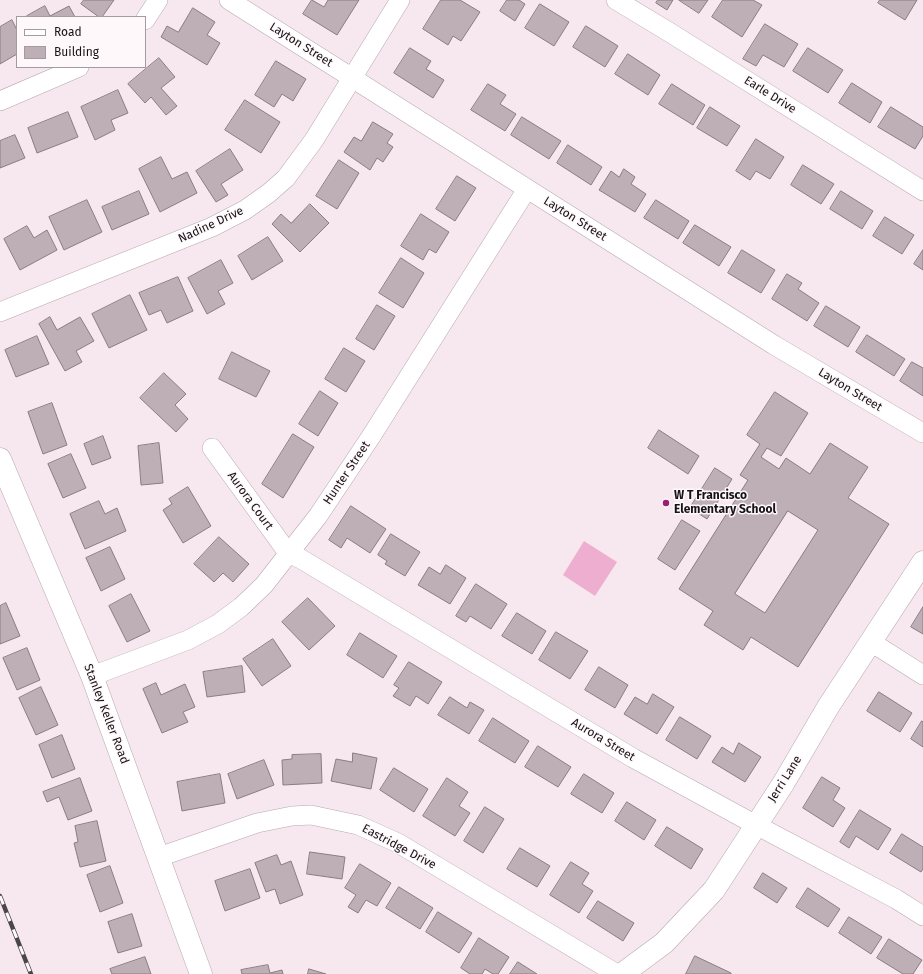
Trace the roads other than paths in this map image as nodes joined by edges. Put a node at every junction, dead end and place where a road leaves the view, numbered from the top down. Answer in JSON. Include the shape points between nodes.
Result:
{"nodes":[{"id":1,"x":158,"y":0,"type":"edge"},
{"id":2,"x":229,"y":0,"type":"edge"},
{"id":3,"x":400,"y":0,"type":"edge"},
{"id":4,"x":616,"y":0,"type":"edge"},
{"id":5,"x":146,"y":18,"type":"edge"},
{"id":6,"x":77,"y":68,"type":"edge"},
{"id":7,"x":352,"y":78,"type":"junction"},
{"id":8,"x":0,"y":101,"type":"edge"},
{"id":9,"x":527,"y":189,"type":"junction"},
{"id":10,"x":923,"y":192,"type":"edge"},
{"id":11,"x":0,"y":312,"type":"edge"},
{"id":12,"x":923,"y":433,"type":"edge"},
{"id":13,"x":212,"y":448,"type":"dead end"},
{"id":14,"x":0,"y":459,"type":"edge"},
{"id":15,"x":288,"y":553,"type":"junction"},
{"id":16,"x":923,"y":562,"type":"edge"},
{"id":17,"x":871,"y":642,"type":"junction"},
{"id":18,"x":923,"y":675,"type":"edge"},
{"id":19,"x":92,"y":676,"type":"junction"},
{"id":20,"x":756,"y":825,"type":"junction"},
{"id":21,"x":159,"y":857,"type":"junction"},
{"id":22,"x":923,"y":916,"type":"edge"},
{"id":23,"x":200,"y":974,"type":"edge"},
{"id":24,"x":617,"y":974,"type":"edge"},
{"id":25,"x":622,"y":974,"type":"edge"}],
"edges":[{"from":1,"to":5,"type":"street"},
{"from":2,"to":7,"type":"street","name":"Layton Street"},
{"from":3,"to":7,"type":"street","name":"Nadine Drive"},
{"from":4,"to":10,"type":"street","name":"Earle Drive"},
{"from":6,"to":8,"type":"street"},
{"from":7,"to":9,"type":"street","name":"Layton Street"},
{"from":7,"to":11,"type":"street","name":"Nadine Drive","via":[[314,140],[286,178],[269,194],[245,210],[212,227]]},
{"from":9,"to":12,"type":"street","name":"Layton Street","via":[[774,345]]},
{"from":9,"to":15,"type":"street","name":"Hunter Street","via":[[372,435],[318,516]]},
{"from":13,"to":15,"type":"street","name":"Aurora Court"},
{"from":14,"to":19,"type":"street","name":"Stanley Keller Road"},
{"from":15,"to":19,"type":"street","name":"Hunter Street","via":[[264,585],[218,624],[188,640]]},
{"from":15,"to":20,"type":"street","name":"Aurora Street","via":[[633,758]]},
{"from":16,"to":17,"type":"street","name":"Jerri Lane"},
{"from":17,"to":18,"type":"street"},
{"from":17,"to":20,"type":"street","name":"Jerri Lane"},
{"from":19,"to":21,"type":"street","name":"Stanley Keller Road"},
{"from":20,"to":22,"type":"street","name":"Aurora Street","via":[[896,899]]},
{"from":20,"to":25,"type":"street","name":"Jerri Lane","via":[[714,890],[664,943]]},
{"from":21,"to":23,"type":"street","name":"Stanley Keller Road"},
{"from":21,"to":24,"type":"street","name":"Eastridge Drive","via":[[257,823],[292,816],[312,815],[358,825],[398,843]]}]}
